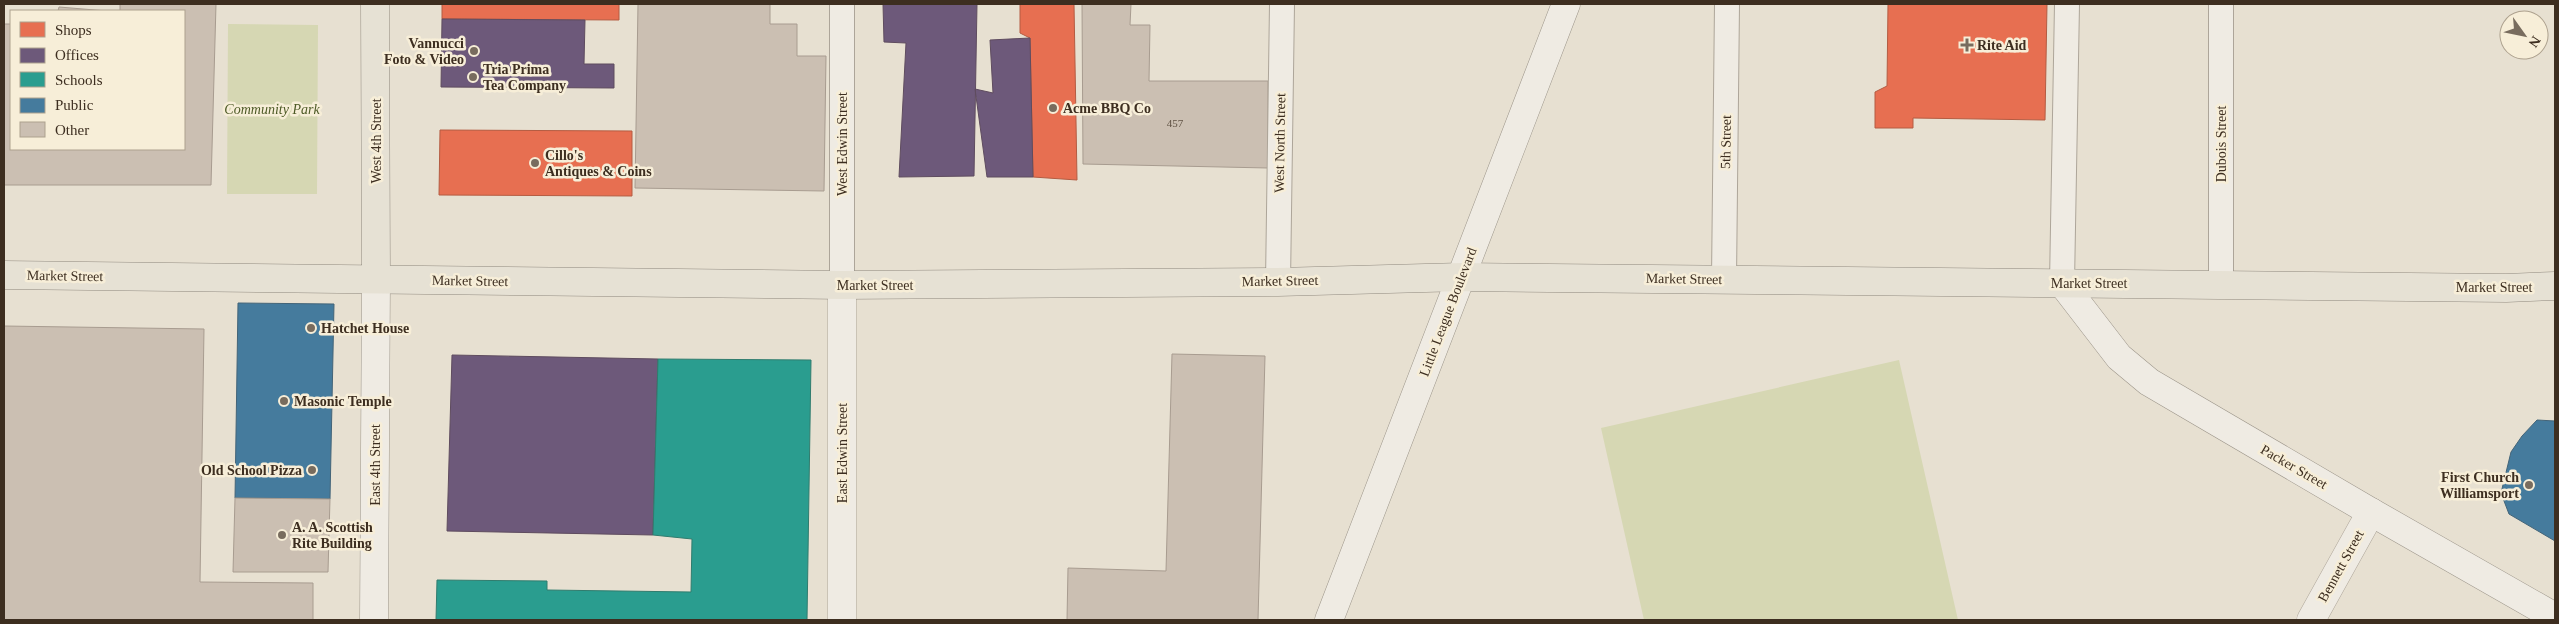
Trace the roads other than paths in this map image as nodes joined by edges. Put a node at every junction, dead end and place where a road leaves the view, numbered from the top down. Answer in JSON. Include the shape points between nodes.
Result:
{"nodes":[{"id":1,"x":376,"y":4,"type":"edge"},
{"id":2,"x":842,"y":4,"type":"edge"},
{"id":3,"x":1282,"y":4,"type":"edge"},
{"id":4,"x":1566,"y":4,"type":"edge"},
{"id":5,"x":1727,"y":4,"type":"edge"},
{"id":6,"x":2067,"y":4,"type":"edge"},
{"id":7,"x":2220,"y":4,"type":"edge"},
{"id":8,"x":4,"y":275,"type":"edge"},
{"id":9,"x":1462,"y":277,"type":"junction"},
{"id":10,"x":376,"y":279,"type":"junction"},
{"id":11,"x":1724,"y":280,"type":"junction"},
{"id":12,"x":1278,"y":282,"type":"junction"},
{"id":13,"x":2062,"y":283,"type":"junction"},
{"id":14,"x":2221,"y":284,"type":"junction"},
{"id":15,"x":842,"y":285,"type":"junction"},
{"id":16,"x":2555,"y":286,"type":"edge"},
{"id":17,"x":2371,"y":512,"type":"junction"},
{"id":18,"x":2555,"y":617,"type":"edge"},
{"id":19,"x":374,"y":620,"type":"edge"},
{"id":20,"x":842,"y":620,"type":"edge"},
{"id":21,"x":1329,"y":620,"type":"edge"},
{"id":22,"x":2311,"y":620,"type":"edge"}],
"edges":[{"from":1,"to":10,"type":"main road","name":"West 4th Street"},
{"from":2,"to":15,"type":"lane","name":"West Edwin Street"},
{"from":3,"to":12,"type":"lane","name":"West North Street"},
{"from":4,"to":9,"type":"street","name":"Little League Boulevard"},
{"from":5,"to":11,"type":"lane","name":"5th Street"},
{"from":6,"to":13,"type":"lane"},
{"from":7,"to":14,"type":"lane","name":"Dubois Street"},
{"from":8,"to":10,"type":"main road","name":"Market Street"},
{"from":9,"to":11,"type":"main road","name":"Market Street"},
{"from":9,"to":12,"type":"main road","name":"Market Street"},
{"from":9,"to":21,"type":"street","name":"Little League Boulevard"},
{"from":10,"to":15,"type":"main road","name":"Market Street"},
{"from":10,"to":19,"type":"street","name":"East 4th Street"},
{"from":11,"to":13,"type":"main road","name":"Market Street"},
{"from":12,"to":15,"type":"main road","name":"Market Street"},
{"from":13,"to":14,"type":"main road","name":"Market Street"},
{"from":13,"to":17,"type":"street","name":"Packer Street","via":[[2119,357],[2149,382]]},
{"from":14,"to":16,"type":"main road","name":"Market Street"},
{"from":15,"to":20,"type":"street","name":"East Edwin Street"},
{"from":17,"to":18,"type":"street","name":"Packer Street"},
{"from":17,"to":22,"type":"street","name":"Bennett Street"}]}
